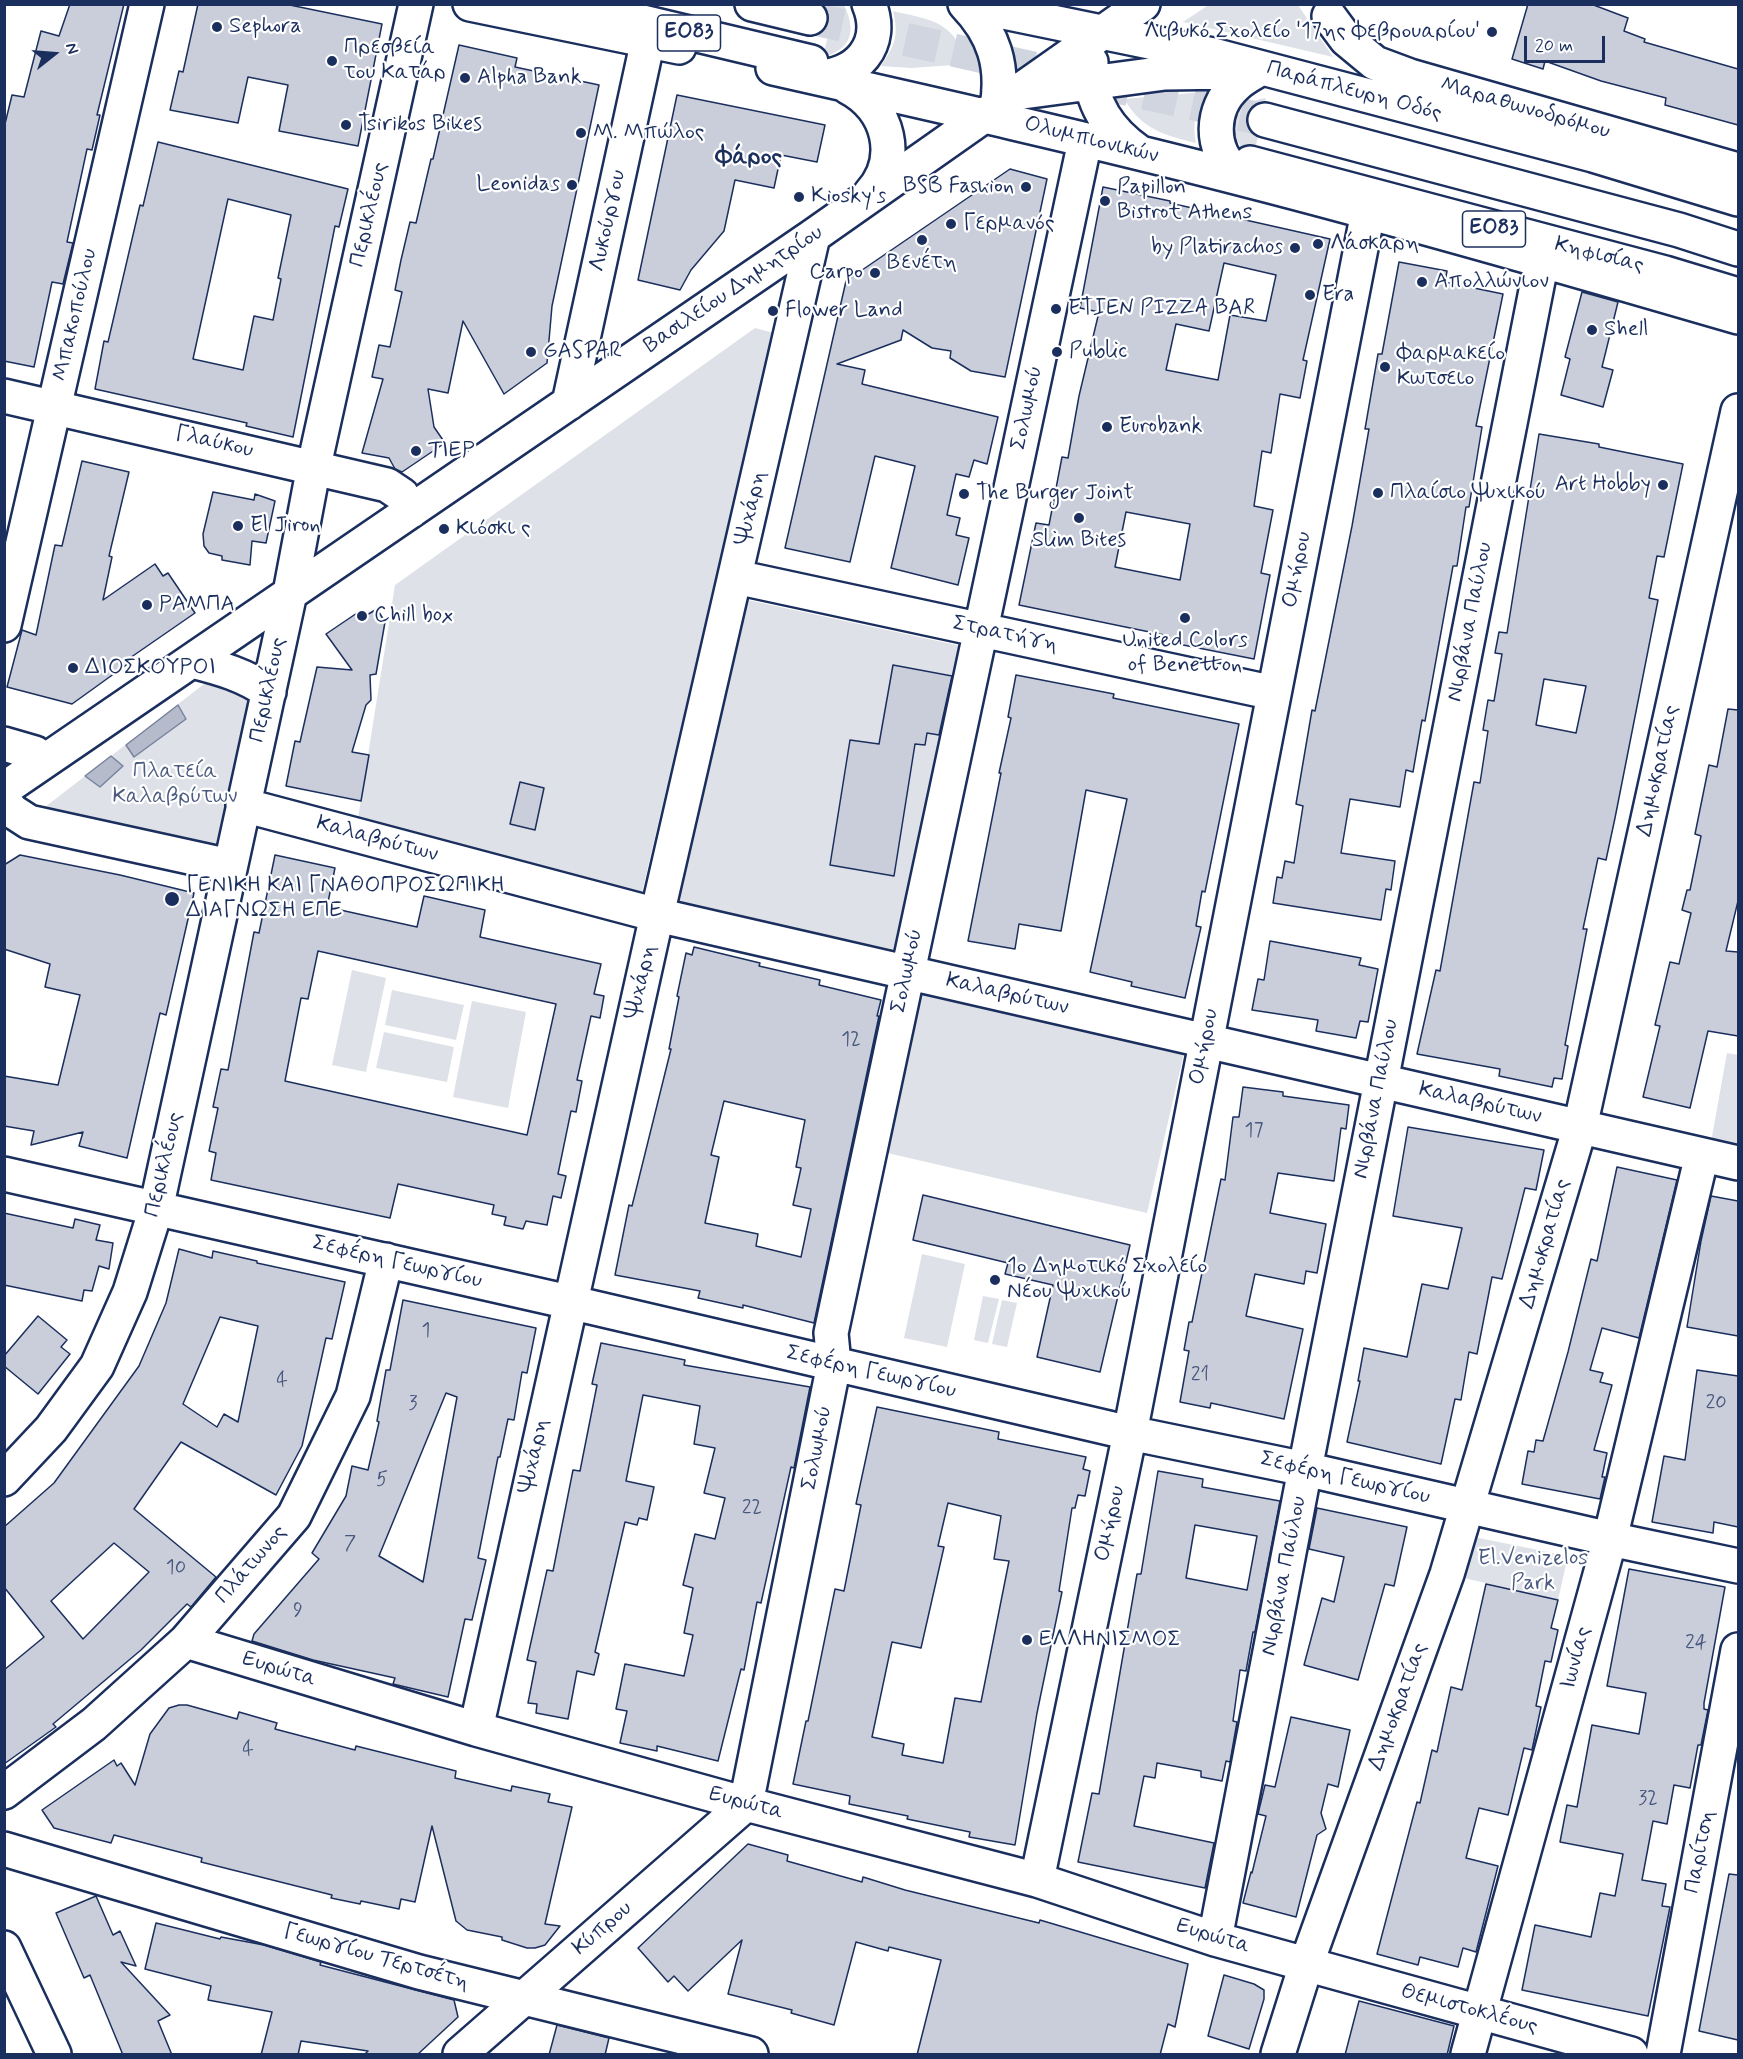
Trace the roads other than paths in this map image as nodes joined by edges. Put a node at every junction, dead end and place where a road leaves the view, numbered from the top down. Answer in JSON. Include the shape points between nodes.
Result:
{"nodes":[{"id":1,"x":147,"y":4,"type":"edge"},
{"id":2,"x":416,"y":4,"type":"edge"},
{"id":3,"x":470,"y":4,"type":"edge"},
{"id":4,"x":567,"y":4,"type":"edge"},
{"id":5,"x":752,"y":4,"type":"edge"},
{"id":6,"x":869,"y":4,"type":"edge"},
{"id":7,"x":965,"y":4,"type":"edge"},
{"id":8,"x":1143,"y":4,"type":"edge"},
{"id":9,"x":1325,"y":10,"type":"edge"},
{"id":10,"x":1062,"y":14,"type":"edge"},
{"id":11,"x":810,"y":18,"type":"tunnel mouth"},
{"id":12,"x":1099,"y":36,"type":"junction"},
{"id":13,"x":648,"y":40,"type":"junction"},
{"id":14,"x":1268,"y":72,"type":"junction"},
{"id":15,"x":823,"y":74,"type":"junction"},
{"id":16,"x":1092,"y":83,"type":"junction"},
{"id":17,"x":1399,"y":104,"type":"junction"},
{"id":18,"x":999,"y":105,"type":"junction"},
{"id":19,"x":1265,"y":120,"type":"tunnel mouth"},
{"id":20,"x":1085,"y":141,"type":"junction"},
{"id":21,"x":1140,"y":153,"type":"junction"},
{"id":22,"x":1738,"y":170,"type":"edge"},
{"id":23,"x":1251,"y":172,"type":"junction"},
{"id":24,"x":867,"y":198,"type":"junction"},
{"id":25,"x":1738,"y":199,"type":"edge"},
{"id":26,"x":1368,"y":213,"type":"junction"},
{"id":27,"x":813,"y":236,"type":"junction"},
{"id":28,"x":1738,"y":249,"type":"edge"},
{"id":29,"x":1542,"y":260,"type":"junction"},
{"id":30,"x":1738,"y":295,"type":"edge"},
{"id":31,"x":1738,"y":317,"type":"edge"},
{"id":32,"x":4,"y":396,"type":"edge"},
{"id":33,"x":569,"y":403,"type":"junction"},
{"id":34,"x":55,"y":407,"type":"junction"},
{"id":35,"x":1738,"y":411,"type":"edge"},
{"id":36,"x":314,"y":466,"type":"junction"},
{"id":37,"x":411,"y":511,"type":"junction"},
{"id":38,"x":736,"y":577,"type":"junction"},
{"id":39,"x":290,"y":593,"type":"junction"},
{"id":40,"x":4,"y":625,"type":"edge"},
{"id":41,"x":981,"y":630,"type":"junction"},
{"id":42,"x":192,"y":661,"type":"junction"},
{"id":43,"x":269,"y":692,"type":"junction"},
{"id":44,"x":1274,"y":693,"type":"junction"},
{"id":45,"x":4,"y":744,"type":"edge"},
{"id":46,"x":44,"y":761,"type":"junction"},
{"id":47,"x":4,"y":789,"type":"edge"},
{"id":48,"x":4,"y":801,"type":"edge"},
{"id":49,"x":243,"y":805,"type":"junction"},
{"id":50,"x":230,"y":866,"type":"junction"},
{"id":51,"x":657,"y":915,"type":"junction"},
{"id":52,"x":908,"y":973,"type":"junction"},
{"id":53,"x":1206,"y":1041,"type":"junction"},
{"id":54,"x":1381,"y":1081,"type":"junction"},
{"id":55,"x":1580,"y":1127,"type":"junction"},
{"id":56,"x":1702,"y":1155,"type":"junction"},
{"id":57,"x":1738,"y":1163,"type":"edge"},
{"id":58,"x":4,"y":1174,"type":"edge"},
{"id":59,"x":156,"y":1209,"type":"junction"},
{"id":60,"x":386,"y":1260,"type":"junction"},
{"id":61,"x":569,"y":1302,"type":"junction"},
{"id":62,"x":834,"y":1364,"type":"junction"},
{"id":63,"x":1130,"y":1433,"type":"junction"},
{"id":64,"x":1305,"y":1469,"type":"junction"},
{"id":65,"x":4,"y":1479,"type":"edge"},
{"id":66,"x":1468,"y":1506,"type":"junction"},
{"id":67,"x":1610,"y":1539,"type":"junction"},
{"id":68,"x":1738,"y":1566,"type":"edge"},
{"id":69,"x":186,"y":1641,"type":"junction"},
{"id":70,"x":1738,"y":1650,"type":"edge"},
{"id":71,"x":476,"y":1729,"type":"junction"},
{"id":72,"x":4,"y":1792,"type":"edge"},
{"id":73,"x":746,"y":1804,"type":"junction"},
{"id":74,"x":4,"y":1849,"type":"edge"},
{"id":75,"x":1037,"y":1880,"type":"junction"},
{"id":76,"x":1215,"y":1939,"type":"junction"},
{"id":77,"x":4,"y":1948,"type":"edge"},
{"id":78,"x":1306,"y":1965,"type":"junction"},
{"id":79,"x":524,"y":1999,"type":"junction"},
{"id":80,"x":1479,"y":2013,"type":"junction"},
{"id":81,"x":54,"y":2055,"type":"edge"},
{"id":82,"x":460,"y":2055,"type":"edge"},
{"id":83,"x":751,"y":2055,"type":"edge"},
{"id":84,"x":1278,"y":2055,"type":"edge"},
{"id":85,"x":1468,"y":2055,"type":"edge"},
{"id":86,"x":1631,"y":2055,"type":"edge"},
{"id":87,"x":1663,"y":2055,"type":"edge"}],
"edges":[{"from":1,"to":34,"type":"street","name":"Μπακοπούλου"},
{"from":2,"to":36,"type":"street","name":"Περικλέους"},
{"from":3,"to":13,"type":"street","name":"Ολυμπιονικών"},
{"from":4,"to":15,"type":"street","number":"ΕΟ83"},
{"from":5,"to":11,"type":"street","number":"ΕΟ83"},
{"from":6,"to":15,"type":"street","via":[[874,26],[865,54],[842,73]]},
{"from":7,"to":10,"type":"street","name":"Παράπλευρη Οδός"},
{"from":7,"to":18,"type":"street","via":[[991,40],[999,69]]},
{"from":8,"to":12,"type":"street","name":"Βασιλείου Δημητρίου"},
{"from":9,"to":17,"type":"street","via":[[1348,68],[1370,89]]},
{"from":9,"to":22,"type":"street","name":"Μαραθωνοδρόμου","via":[[1346,39],[1375,63]]},
{"from":10,"to":12,"type":"street","name":"Παράπλευρη Οδός"},
{"from":12,"to":14,"type":"street","name":"Παράπλευρη Οδός","via":[[1186,48]]},
{"from":12,"to":16,"type":"street","via":[[1090,72]]},
{"from":12,"to":18,"type":"street","name":"Βασιλείου Δημητρίου"},
{"from":13,"to":15,"type":"street","name":"Ολυμπιονικών"},
{"from":13,"to":33,"type":"street","name":"Λυκούργου"},
{"from":14,"to":16,"type":"street","via":[[1165,73]]},
{"from":14,"to":17,"type":"street","name":"Παράπλευρη Οδός"},
{"from":14,"to":23,"type":"street","via":[[1235,86],[1226,95],[1218,114],[1215,135],[1222,155],[1234,171]]},
{"from":15,"to":18,"type":"street","name":"Ολυμπιονικών"},
{"from":15,"to":24,"type":"street","via":[[870,101],[887,134],[884,173]]},
{"from":16,"to":18,"type":"street"},
{"from":16,"to":21,"type":"street","via":[[1096,100],[1116,134]]},
{"from":17,"to":25,"type":"street","name":"Παράπλευρη Οδός","via":[[1593,155]]},
{"from":18,"to":20,"type":"street","name":"Ολυμπιονικών"},
{"from":18,"to":24,"type":"street","name":"Βασιλείου Δημητρίου"},
{"from":19,"to":28,"type":"street","name":"Κηφισίας","number":"ΕΟ83"},
{"from":20,"to":21,"type":"street","name":"Ολυμπιονικών"},
{"from":20,"to":41,"type":"street","name":"Σολωμού"},
{"from":21,"to":23,"type":"street","name":"Ολυμπιονικών"},
{"from":23,"to":26,"type":"street","name":"Ολυμπιονικών"},
{"from":23,"to":30,"type":"street","name":"Κηφισίας","number":"ΕΟ83","via":[[1665,273]]},
{"from":24,"to":27,"type":"street","name":"Βασιλείου Δημητρίου"},
{"from":26,"to":29,"type":"street","name":"Ολυμπιονικών"},
{"from":26,"to":44,"type":"street","name":"Ομήρου"},
{"from":27,"to":33,"type":"street","name":"Βασιλείου Δημητρίου"},
{"from":27,"to":38,"type":"street","name":"Ψυχάρη"},
{"from":29,"to":31,"type":"street","name":"Ολυμπιονικών"},
{"from":29,"to":54,"type":"street","name":"Νιρβάνα Παύλου"},
{"from":32,"to":34,"type":"street","name":"Γλαύκου"},
{"from":33,"to":37,"type":"street","name":"Βασιλείου Δημητρίου"},
{"from":34,"to":36,"type":"street","name":"Γλαύκου"},
{"from":34,"to":40,"type":"street","name":"Μπακοπούλου"},
{"from":35,"to":55,"type":"street","name":"Δημοκρατίας"},
{"from":36,"to":37,"type":"street","name":"Γλαύκου","via":[[387,485],[402,495]]},
{"from":36,"to":39,"type":"street","name":"Περικλέους"},
{"from":37,"to":39,"type":"street","name":"Βασιλείου Δημητρίου"},
{"from":38,"to":41,"type":"street","name":"Στρατήγη"},
{"from":38,"to":51,"type":"street","name":"Ψυχάρη"},
{"from":39,"to":42,"type":"street","name":"Βασιλείου Δημητρίου"},
{"from":39,"to":43,"type":"street","name":"Περικλέους"},
{"from":41,"to":44,"type":"street","name":"Στρατήγη"},
{"from":41,"to":52,"type":"street","name":"Σολωμού"},
{"from":42,"to":43,"type":"street","via":[[252,679]]},
{"from":42,"to":46,"type":"street","name":"Βασιλείου Δημητρίου"},
{"from":43,"to":49,"type":"street","name":"Περικλέους"},
{"from":44,"to":53,"type":"street","name":"Ομήρου"},
{"from":45,"to":46,"type":"street","via":[[35,753]]},
{"from":46,"to":47,"type":"street","name":"Βασιλείου Δημητρίου"},
{"from":48,"to":50,"type":"street","via":[[29,822]]},
{"from":49,"to":50,"type":"street","name":"Περικλέους"},
{"from":49,"to":51,"type":"street","name":"Καλαβρύτων"},
{"from":50,"to":59,"type":"street","name":"Περικλέους"},
{"from":51,"to":52,"type":"street","name":"Καλαβρύτων"},
{"from":51,"to":61,"type":"street","name":"Ψυχάρη"},
{"from":52,"to":53,"type":"street","name":"Καλαβρύτων"},
{"from":52,"to":62,"type":"street","name":"Σολωμού","via":[[831,1333]]},
{"from":53,"to":54,"type":"street","name":"Καλαβρύτων"},
{"from":53,"to":63,"type":"street","name":"Ομήρου"},
{"from":54,"to":55,"type":"street","name":"Καλαβρύτων"},
{"from":54,"to":64,"type":"street","name":"Νιρβάνα Παύλου"},
{"from":55,"to":56,"type":"street","name":"Καλαβρύτων"},
{"from":55,"to":66,"type":"street","name":"Δημοκρατίας"},
{"from":56,"to":57,"type":"street","name":"Καλαβρύτων"},
{"from":56,"to":67,"type":"street","name":"Ιωνίας"},
{"from":58,"to":59,"type":"street","name":"Σεφέρη Γεωργίου"},
{"from":59,"to":60,"type":"street","name":"Σεφέρη Γεωργίου"},
{"from":59,"to":65,"type":"street","name":"Περικλέους","via":[[130,1293],[96,1366],[51,1429]]},
{"from":60,"to":61,"type":"street","name":"Σεφέρη Γεωργίου"},
{"from":60,"to":69,"type":"street","name":"Πλάτωνος","via":[[353,1396],[294,1516]]},
{"from":61,"to":62,"type":"street","name":"Σεφέρη Γεωργίου"},
{"from":61,"to":71,"type":"street","name":"Ψυχάρη"},
{"from":62,"to":63,"type":"street","name":"Σεφέρη Γεωργίου"},
{"from":62,"to":73,"type":"street","name":"Σολωμού"},
{"from":63,"to":64,"type":"street","name":"Σεφέρη Γεωργίου"},
{"from":63,"to":75,"type":"street","name":"Ομήρου"},
{"from":64,"to":66,"type":"street","name":"Σεφέρη Γεωργίου"},
{"from":64,"to":76,"type":"street","name":"Νιρβάνα Παύλου"},
{"from":66,"to":67,"type":"street","name":"Σεφέρη Γεωργίου"},
{"from":66,"to":78,"type":"street","name":"Δημοκρατίας"},
{"from":67,"to":68,"type":"street","name":"Σεφέρη Γεωργίου"},
{"from":67,"to":80,"type":"street","name":"Ιωνίας"},
{"from":69,"to":71,"type":"street","name":"Ευρώτα"},
{"from":69,"to":72,"type":"street","name":"Πλάτωνος","via":[[94,1724]]},
{"from":70,"to":87,"type":"street","name":"Παρίτση"},
{"from":71,"to":73,"type":"street","name":"Ευρώτα"},
{"from":73,"to":75,"type":"street","name":"Ευρώτα"},
{"from":73,"to":79,"type":"street","name":"Κύπρου"},
{"from":74,"to":79,"type":"street","name":"Γεωργίου Τερτσέτη","via":[[418,1972]]},
{"from":75,"to":76,"type":"street","name":"Ευρώτα"},
{"from":76,"to":78,"type":"street","name":"Ευρώτα"},
{"from":77,"to":81,"type":"street"},
{"from":78,"to":80,"type":"street","name":"Θεμιστοκλέους"},
{"from":78,"to":84,"type":"street","name":"Δημοκρατίας"},
{"from":79,"to":82,"type":"street","name":"Κύπρου"},
{"from":79,"to":83,"type":"street","name":"Γεωργίου Τερτσέτη"},
{"from":80,"to":85,"type":"street","name":"Ιωνίας"},
{"from":80,"to":86,"type":"street","name":"Θεμιστοκλέους"}]}
